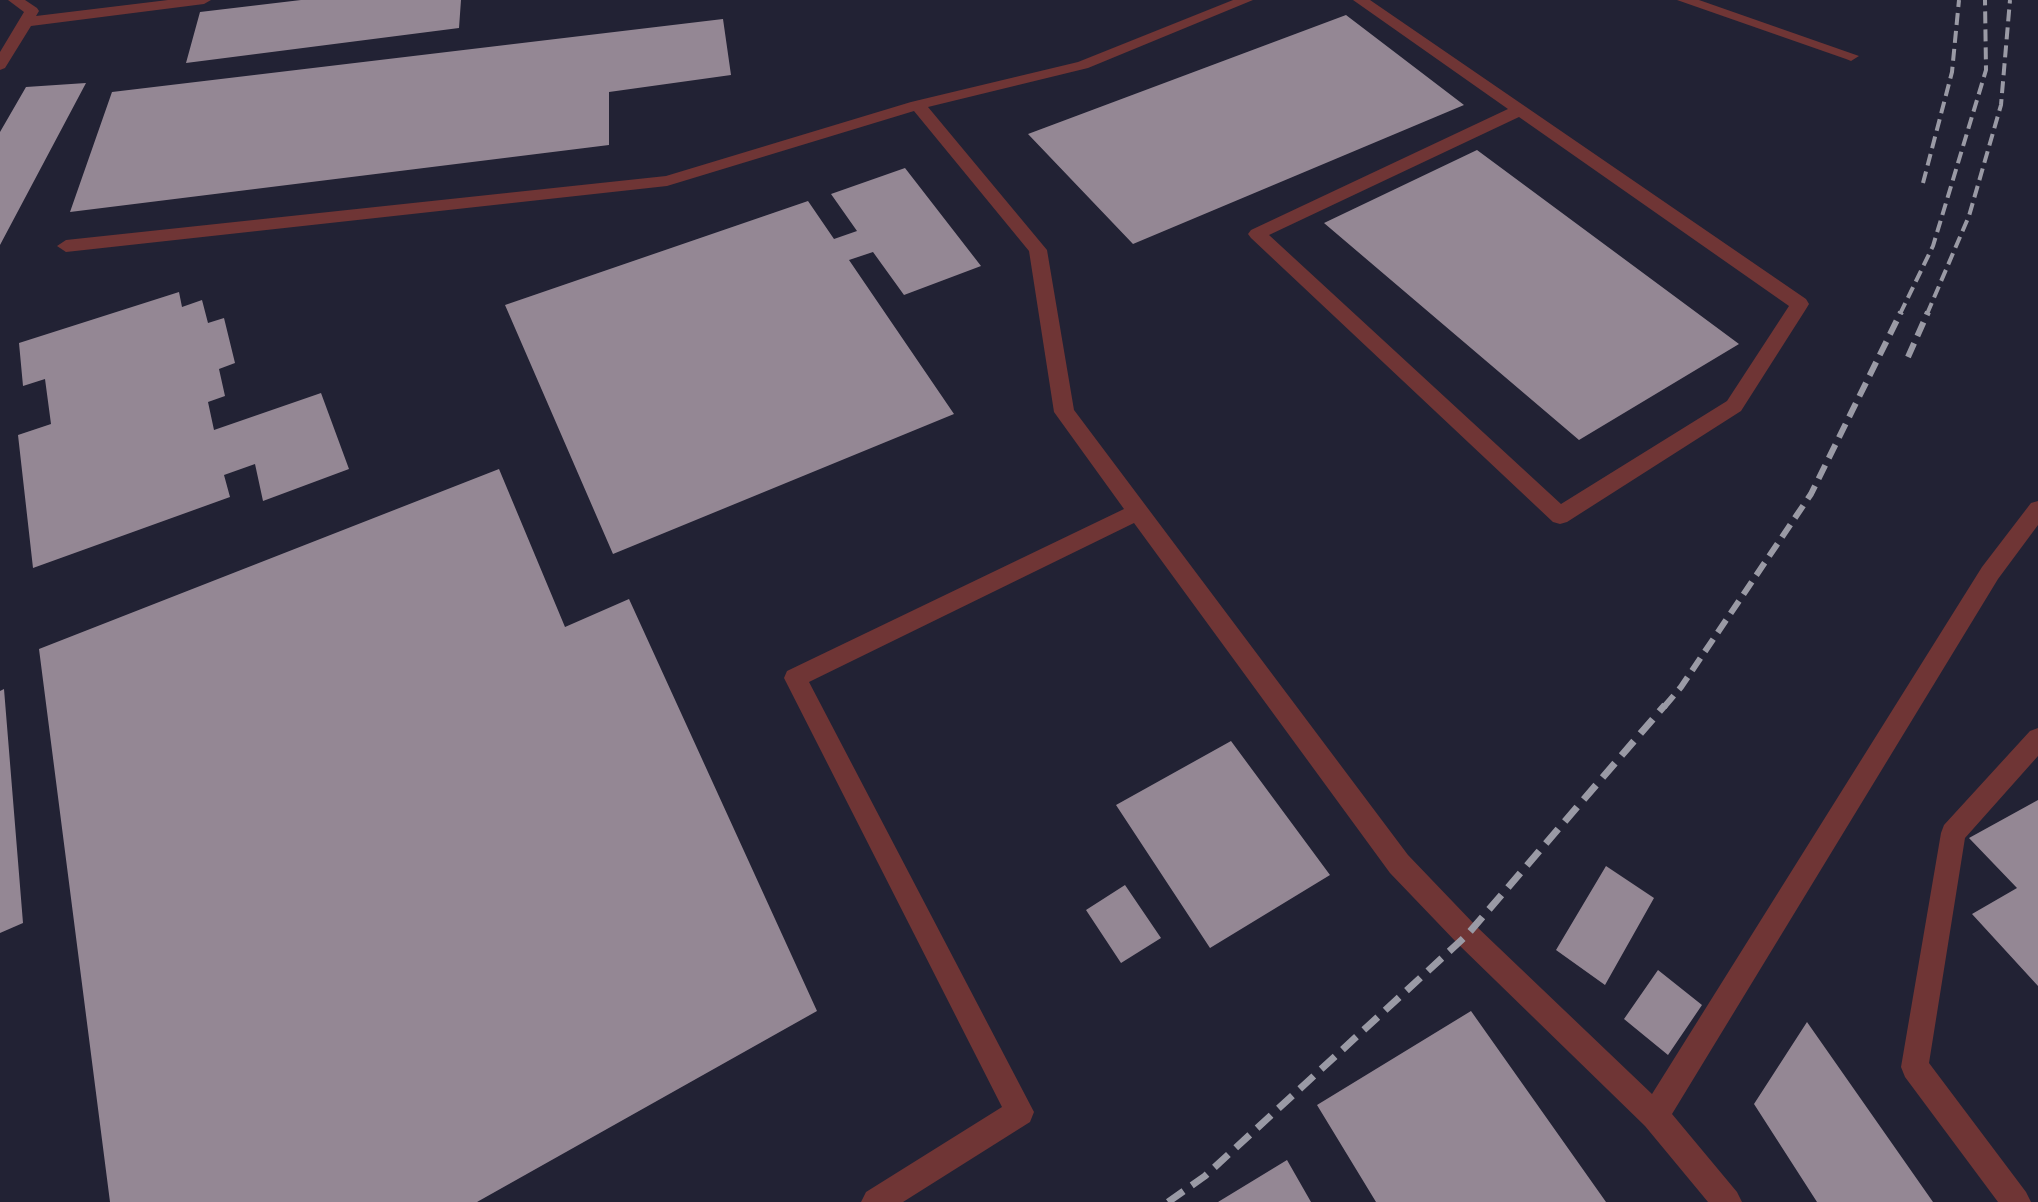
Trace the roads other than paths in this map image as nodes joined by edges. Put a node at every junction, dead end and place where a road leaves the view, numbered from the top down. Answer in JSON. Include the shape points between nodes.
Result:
{"nodes":[{"id":1,"x":15,"y":0,"type":"edge"},
{"id":2,"x":204,"y":0,"type":"edge"},
{"id":3,"x":1246,"y":0,"type":"edge"},
{"id":4,"x":1360,"y":0,"type":"edge"},
{"id":5,"x":1684,"y":0,"type":"edge"},
{"id":6,"x":26,"y":22,"type":"junction"},
{"id":7,"x":1851,"y":56,"type":"dead end"},
{"id":8,"x":0,"y":65,"type":"edge"},
{"id":9,"x":917,"y":105,"type":"junction"},
{"id":10,"x":1520,"y":110,"type":"junction"},
{"id":11,"x":66,"y":246,"type":"dead end"},
{"id":12,"x":2038,"y":509,"type":"edge"},
{"id":13,"x":1139,"y":511,"type":"junction"},
{"id":14,"x":2038,"y":739,"type":"edge"},
{"id":15,"x":1655,"y":1116,"type":"junction"},
{"id":16,"x":876,"y":1202,"type":"edge"},
{"id":17,"x":1727,"y":1202,"type":"edge"},
{"id":18,"x":2016,"y":1202,"type":"edge"}],
"edges":[{"from":1,"to":6,"type":"lane","via":[[32,11]]},
{"from":2,"to":6,"type":"lane"},
{"from":3,"to":9,"type":"lane","via":[[1083,65]]},
{"from":4,"to":10,"type":"lane"},
{"from":5,"to":7,"type":"lane"},
{"from":6,"to":8,"type":"lane"},
{"from":9,"to":11,"type":"lane","via":[[667,181]]},
{"from":9,"to":13,"type":"lane","via":[[1038,250],[1064,412]]},
{"from":10,"to":10,"type":"lane","via":[[1257,234],[1560,516],[1734,406],[1800,304]]},
{"from":12,"to":15,"type":"lane","via":[[1990,573]]},
{"from":13,"to":15,"type":"lane","via":[[1399,864]]},
{"from":13,"to":16,"type":"lane","via":[[795,678],[1020,1112]]},
{"from":14,"to":18,"type":"lane","via":[[1953,833],[1915,1067]]},
{"from":15,"to":17,"type":"lane"}]}
